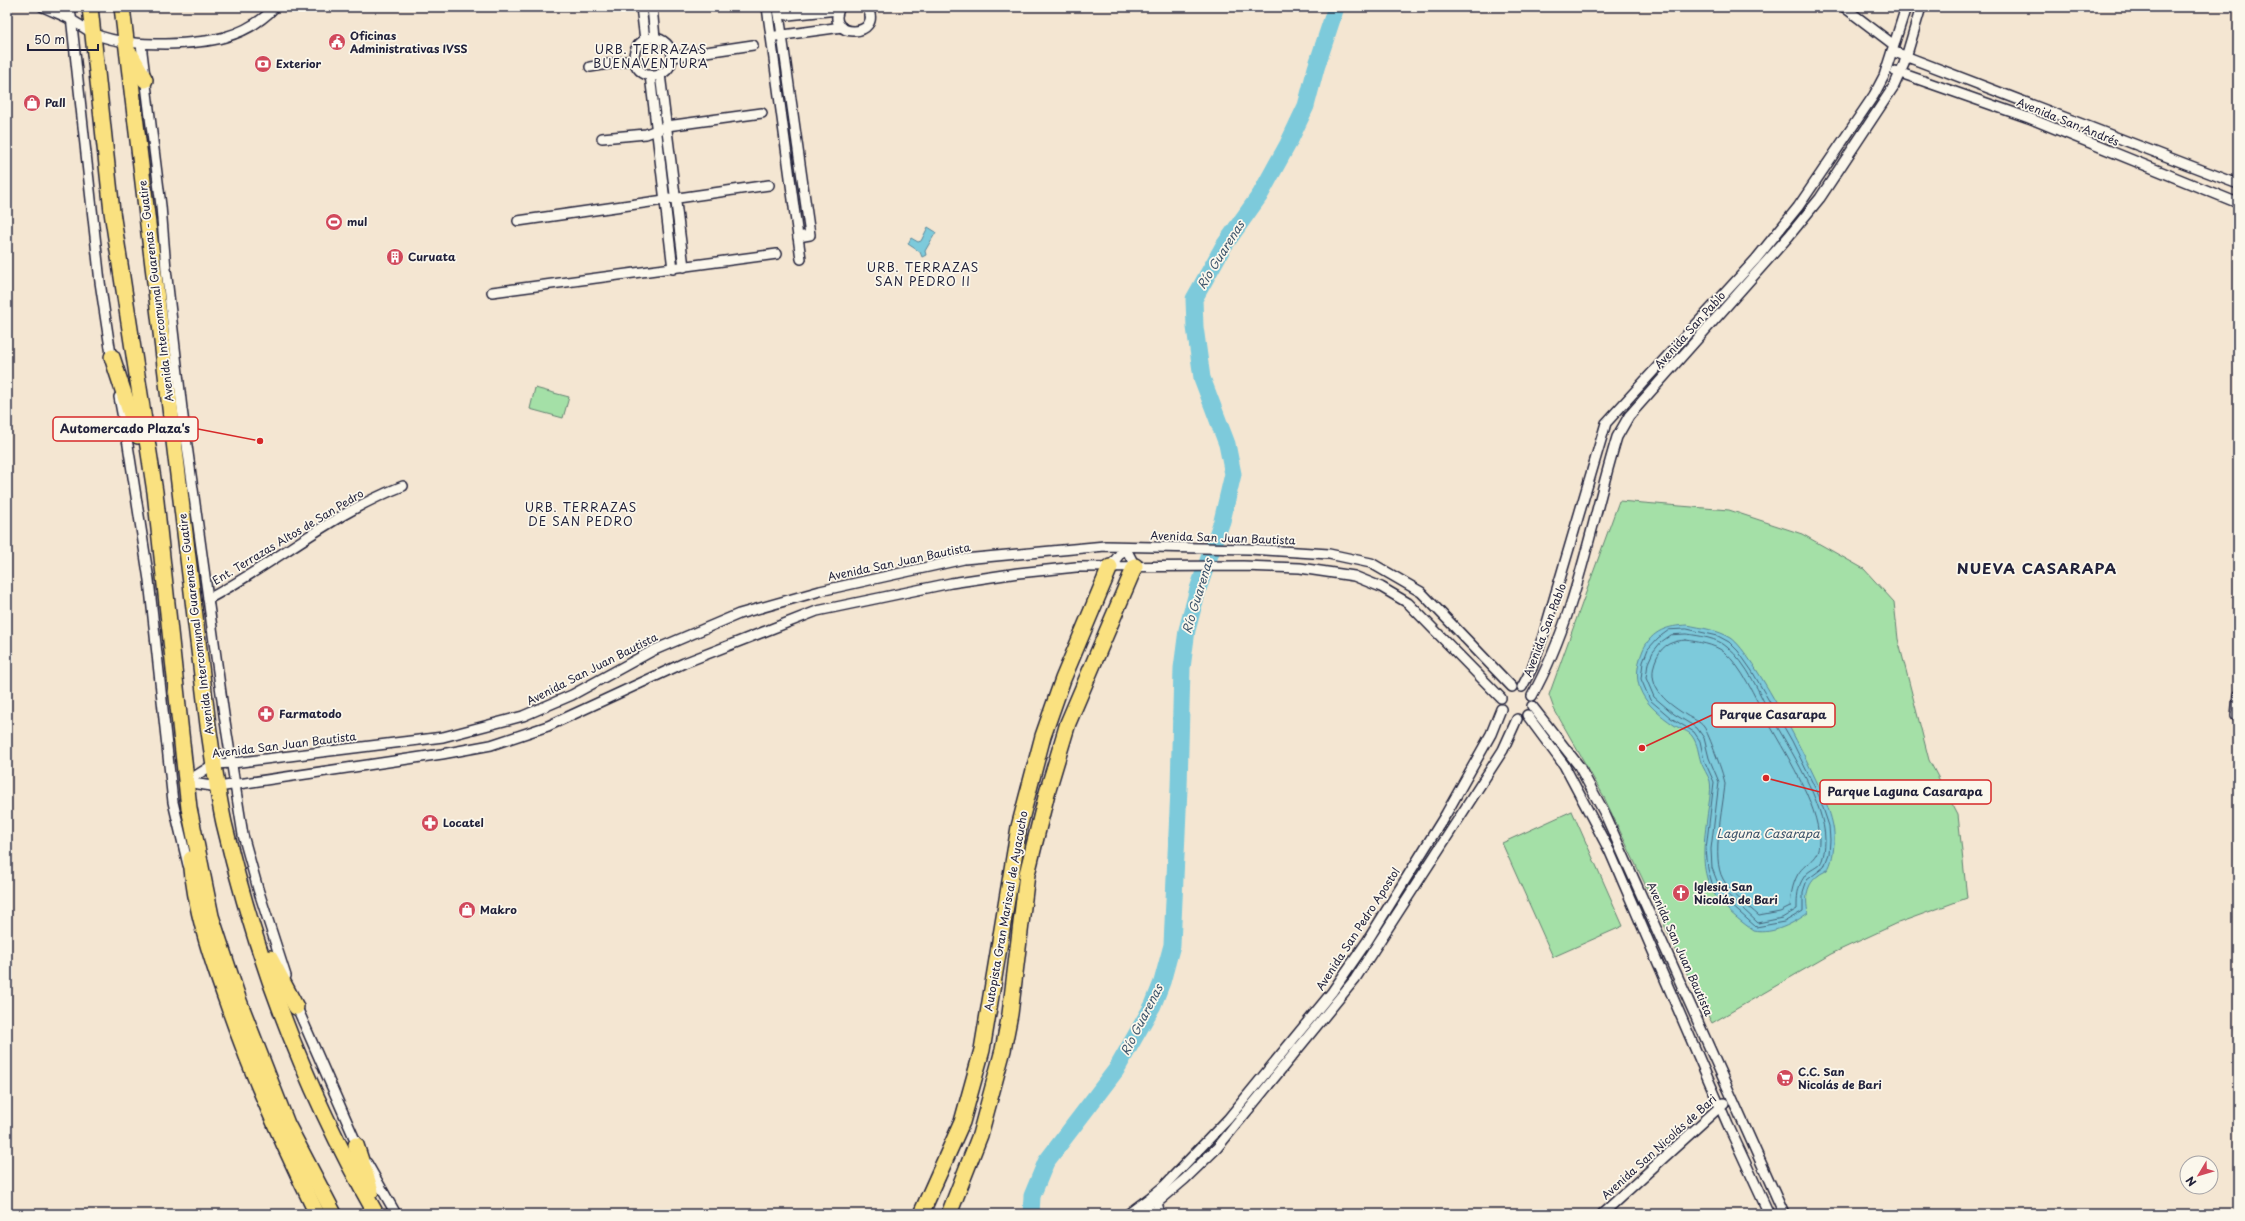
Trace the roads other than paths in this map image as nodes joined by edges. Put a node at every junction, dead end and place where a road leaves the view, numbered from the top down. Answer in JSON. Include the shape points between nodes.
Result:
{"nodes":[{"id":1,"x":43,"y":7,"type":"edge"},
{"id":2,"x":70,"y":7,"type":"edge"},
{"id":3,"x":90,"y":7,"type":"edge"},
{"id":4,"x":122,"y":7,"type":"edge"},
{"id":5,"x":275,"y":7,"type":"edge"},
{"id":6,"x":641,"y":7,"type":"edge"},
{"id":7,"x":652,"y":7,"type":"edge"},
{"id":8,"x":767,"y":7,"type":"edge"},
{"id":9,"x":866,"y":7,"type":"edge"},
{"id":10,"x":1844,"y":7,"type":"edge"},
{"id":11,"x":1906,"y":7,"type":"edge"},
{"id":12,"x":1921,"y":7,"type":"edge"},
{"id":13,"x":839,"y":9,"type":"edge"},
{"id":14,"x":779,"y":10,"type":"edge"},
{"id":15,"x":72,"y":20,"type":"junction"},
{"id":16,"x":840,"y":25,"type":"junction"},
{"id":17,"x":781,"y":32,"type":"junction"},
{"id":18,"x":94,"y":33,"type":"junction"},
{"id":19,"x":771,"y":36,"type":"junction"},
{"id":20,"x":655,"y":38,"type":"junction"},
{"id":21,"x":645,"y":40,"type":"junction"},
{"id":22,"x":126,"y":43,"type":"junction"},
{"id":23,"x":141,"y":44,"type":"junction"},
{"id":24,"x":753,"y":45,"type":"dead end"},
{"id":25,"x":1893,"y":48,"type":"junction"},
{"id":26,"x":672,"y":57,"type":"junction"},
{"id":27,"x":1906,"y":57,"type":"junction"},
{"id":28,"x":634,"y":60,"type":"junction"},
{"id":29,"x":590,"y":67,"type":"dead end"},
{"id":30,"x":1887,"y":68,"type":"junction"},
{"id":31,"x":1900,"y":73,"type":"junction"},
{"id":32,"x":660,"y":74,"type":"junction"},
{"id":33,"x":650,"y":75,"type":"junction"},
{"id":34,"x":145,"y":80,"type":"junction"},
{"id":35,"x":762,"y":113,"type":"dead end"},
{"id":36,"x":667,"y":126,"type":"junction"},
{"id":37,"x":656,"y":129,"type":"junction"},
{"id":38,"x":602,"y":138,"type":"dead end"},
{"id":39,"x":1818,"y":179,"type":"junction"},
{"id":40,"x":2238,"y":184,"type":"edge"},
{"id":41,"x":768,"y":185,"type":"dead end"},
{"id":42,"x":1828,"y":186,"type":"junction"},
{"id":43,"x":676,"y":198,"type":"junction"},
{"id":44,"x":665,"y":200,"type":"junction"},
{"id":45,"x":2238,"y":202,"type":"edge"},
{"id":46,"x":806,"y":219,"type":"junction"},
{"id":47,"x":795,"y":220,"type":"junction"},
{"id":48,"x":518,"y":221,"type":"dead end"},
{"id":49,"x":798,"y":237,"type":"junction"},
{"id":50,"x":777,"y":254,"type":"dead end"},
{"id":51,"x":801,"y":259,"type":"dead end"},
{"id":52,"x":684,"y":267,"type":"junction"},
{"id":53,"x":673,"y":269,"type":"junction"},
{"id":54,"x":1730,"y":287,"type":"junction"},
{"id":55,"x":492,"y":292,"type":"dead end"},
{"id":56,"x":1739,"y":293,"type":"junction"},
{"id":57,"x":112,"y":357,"type":"junction"},
{"id":58,"x":1616,"y":410,"type":"junction"},
{"id":59,"x":1629,"y":416,"type":"junction"},
{"id":60,"x":403,"y":486,"type":"dead end"},
{"id":61,"x":155,"y":492,"type":"junction"},
{"id":62,"x":1125,"y":547,"type":"junction"},
{"id":63,"x":1135,"y":566,"type":"junction"},
{"id":64,"x":1110,"y":567,"type":"junction"},
{"id":65,"x":208,"y":599,"type":"junction"},
{"id":66,"x":1517,"y":687,"type":"junction"},
{"id":67,"x":2238,"y":695,"type":"edge"},
{"id":68,"x":1532,"y":696,"type":"junction"},
{"id":69,"x":1500,"y":698,"type":"junction"},
{"id":70,"x":1532,"y":706,"type":"junction"},
{"id":71,"x":1501,"y":709,"type":"junction"},
{"id":72,"x":1527,"y":715,"type":"junction"},
{"id":73,"x":2236,"y":716,"type":"dead end"},
{"id":74,"x":1517,"y":719,"type":"junction"},
{"id":75,"x":233,"y":763,"type":"junction"},
{"id":76,"x":214,"y":764,"type":"junction"},
{"id":77,"x":186,"y":782,"type":"junction"},
{"id":78,"x":235,"y":783,"type":"junction"},
{"id":79,"x":218,"y":787,"type":"junction"},
{"id":80,"x":189,"y":808,"type":"junction"},
{"id":81,"x":193,"y":888,"type":"junction"},
{"id":82,"x":252,"y":924,"type":"junction"},
{"id":83,"x":296,"y":1007,"type":"junction"},
{"id":84,"x":1731,"y":1097,"type":"junction"},
{"id":85,"x":1720,"y":1106,"type":"junction"},
{"id":86,"x":356,"y":1145,"type":"junction"},
{"id":87,"x":1152,"y":1196,"type":"junction"},
{"id":88,"x":1156,"y":1213,"type":"edge"},
{"id":89,"x":317,"y":1214,"type":"edge"},
{"id":90,"x":334,"y":1214,"type":"edge"},
{"id":91,"x":376,"y":1214,"type":"edge"},
{"id":92,"x":382,"y":1214,"type":"edge"},
{"id":93,"x":396,"y":1214,"type":"edge"},
{"id":94,"x":921,"y":1214,"type":"edge"},
{"id":95,"x":950,"y":1214,"type":"edge"},
{"id":96,"x":1128,"y":1214,"type":"edge"},
{"id":97,"x":1602,"y":1214,"type":"edge"},
{"id":98,"x":1770,"y":1214,"type":"edge"},
{"id":99,"x":1784,"y":1214,"type":"edge"}],
"edges":[{"from":1,"to":15,"type":"street"},
{"from":2,"to":15,"type":"street"},
{"from":3,"to":18,"type":"highway"},
{"from":4,"to":22,"type":"highway","name":"Avenida Intercomunal Guarenas - Guatire"},
{"from":5,"to":23,"type":"street","via":[[254,24],[235,34],[210,42]]},
{"from":6,"to":21,"type":"street"},
{"from":7,"to":20,"type":"street"},
{"from":8,"to":19,"type":"street"},
{"from":9,"to":16,"type":"street","via":[[869,19],[862,30],[854,32]]},
{"from":10,"to":25,"type":"street","name":"Avenida San Andrés"},
{"from":11,"to":25,"type":"street","name":"Avenida San Pablo"},
{"from":12,"to":27,"type":"street","name":"Avenida San Pablo"},
{"from":13,"to":14,"type":"street","via":[[788,15]]},
{"from":13,"to":16,"type":"street"},
{"from":14,"to":17,"type":"street"},
{"from":15,"to":18,"type":"street"},
{"from":15,"to":57,"type":"street","via":[[100,282]]},
{"from":16,"to":17,"type":"street"},
{"from":17,"to":19,"type":"street"},
{"from":17,"to":46,"type":"street"},
{"from":18,"to":22,"type":"street"},
{"from":18,"to":61,"type":"highway","via":[[112,212]]},
{"from":19,"to":47,"type":"street"},
{"from":20,"to":21,"type":"street"},
{"from":20,"to":26,"type":"street","via":[[667,44]]},
{"from":21,"to":28,"type":"street","via":[[636,48]]},
{"from":22,"to":23,"type":"street"},
{"from":22,"to":34,"type":"highway"},
{"from":22,"to":76,"type":"highway","name":"Avenida Intercomunal Guarenas - Guatire"},
{"from":23,"to":34,"type":"street","name":"Avenida Intercomunal Guarenas - Guatire"},
{"from":24,"to":26,"type":"street"},
{"from":25,"to":27,"type":"street","name":"Avenida San Andrés"},
{"from":25,"to":30,"type":"street","name":"Avenida San Pablo"},
{"from":26,"to":32,"type":"street","via":[[666,70]]},
{"from":27,"to":31,"type":"street","name":"Avenida San Pablo"},
{"from":27,"to":40,"type":"street","name":"Avenida San Andrés"},
{"from":28,"to":29,"type":"street"},
{"from":28,"to":33,"type":"street","via":[[640,70]]},
{"from":30,"to":31,"type":"street","name":"Avenida San Andrés"},
{"from":30,"to":39,"type":"street","name":"Avenida San Pablo","via":[[1874,94]]},
{"from":31,"to":42,"type":"street","name":"Avenida San Pablo","via":[[1879,110]]},
{"from":31,"to":45,"type":"street","name":"Avenida San Andrés","via":[[2029,118]]},
{"from":32,"to":33,"type":"street"},
{"from":32,"to":36,"type":"street"},
{"from":33,"to":37,"type":"street"},
{"from":34,"to":65,"type":"street","name":"Avenida Intercomunal Guarenas - Guatire","via":[[182,409]]},
{"from":35,"to":36,"type":"street"},
{"from":36,"to":37,"type":"street"},
{"from":36,"to":43,"type":"street"},
{"from":37,"to":38,"type":"street","via":[[646,134]]},
{"from":37,"to":44,"type":"street"},
{"from":39,"to":42,"type":"street"},
{"from":39,"to":54,"type":"street","name":"Avenida San Pablo","via":[[1798,207]]},
{"from":41,"to":43,"type":"street"},
{"from":42,"to":56,"type":"street","name":"Avenida San Pablo","via":[[1790,236]]},
{"from":43,"to":44,"type":"street"},
{"from":43,"to":52,"type":"street"},
{"from":44,"to":48,"type":"street"},
{"from":44,"to":53,"type":"street"},
{"from":46,"to":47,"type":"street"},
{"from":46,"to":49,"type":"street","via":[[810,235]]},
{"from":47,"to":49,"type":"street"},
{"from":49,"to":51,"type":"street"},
{"from":50,"to":52,"type":"street"},
{"from":52,"to":53,"type":"street"},
{"from":53,"to":55,"type":"street"},
{"from":54,"to":56,"type":"street"},
{"from":54,"to":58,"type":"street","name":"Avenida San Pablo"},
{"from":56,"to":59,"type":"street","name":"Avenida San Pablo"},
{"from":57,"to":61,"type":"highway"},
{"from":57,"to":81,"type":"street","via":[[149,580],[173,802]]},
{"from":58,"to":59,"type":"street"},
{"from":58,"to":66,"type":"street","name":"Avenida San Pablo","via":[[1606,423],[1547,626],[1532,668]]},
{"from":59,"to":68,"type":"street","name":"Avenida San Pablo","via":[[1617,437],[1570,603]]},
{"from":60,"to":65,"type":"street","name":"Ent. Terrazas Altos de San Pedro","via":[[380,495],[317,530]]},
{"from":61,"to":77,"type":"highway"},
{"from":62,"to":63,"type":"street"},
{"from":62,"to":64,"type":"street","name":"Autopista Gran Mariscal de Ayacucho"},
{"from":62,"to":66,"type":"street","name":"Avenida San Juan Bautista","via":[[1249,549],[1352,558],[1371,563],[1421,592]]},
{"from":62,"to":75,"type":"street","name":"Avenida San Juan Bautista","via":[[1017,553],[964,559],[820,591],[739,614],[652,651],[572,695],[523,716],[443,737]]},
{"from":63,"to":64,"type":"street"},
{"from":63,"to":69,"type":"street","via":[[1300,568],[1354,576],[1381,587],[1408,603]]},
{"from":63,"to":95,"type":"highway","name":"Autopista Gran Mariscal de Ayacucho","via":[[1068,724],[1047,793],[1027,874],[1010,1014],[1003,1050],[980,1135]]},
{"from":64,"to":78,"type":"street","via":[[1076,567],[951,583],[817,611],[684,663],[548,726],[491,745]]},
{"from":64,"to":94,"type":"highway","name":"Autopista Gran Mariscal de Ayacucho","via":[[1063,679],[1043,736],[1019,827],[982,1050],[962,1122]]},
{"from":65,"to":75,"type":"street","name":"Avenida Intercomunal Guarenas - Guatire"},
{"from":66,"to":68,"type":"street","name":"Avenida San Juan Bautista"},
{"from":66,"to":69,"type":"street","via":[[1505,691]]},
{"from":67,"to":73,"type":"street"},
{"from":68,"to":70,"type":"street"},
{"from":69,"to":71,"type":"street"},
{"from":70,"to":72,"type":"street"},
{"from":70,"to":84,"type":"street","name":"Avenida San Juan Bautista","via":[[1579,766],[1599,801]]},
{"from":71,"to":74,"type":"street","via":[[1508,716]]},
{"from":71,"to":87,"type":"street","name":"Avenida San Pedro Apostol","via":[[1491,734],[1446,814],[1368,940],[1332,992],[1228,1119]]},
{"from":72,"to":74,"type":"street"},
{"from":72,"to":85,"type":"street","via":[[1564,765],[1604,840]]},
{"from":74,"to":88,"type":"street","name":"Avenida San Pedro Apostol","via":[[1503,750],[1355,980],[1217,1148],[1157,1203]]},
{"from":75,"to":76,"type":"street","name":"Avenida San Juan Bautista"},
{"from":75,"to":78,"type":"street","name":"Avenida Intercomunal Guarenas - Guatire"},
{"from":76,"to":77,"type":"street","name":"Avenida San Juan Bautista"},
{"from":76,"to":79,"type":"highway","name":"Avenida Intercomunal Guarenas - Guatire"},
{"from":77,"to":79,"type":"street"},
{"from":77,"to":80,"type":"highway"},
{"from":78,"to":79,"type":"street"},
{"from":78,"to":83,"type":"street","name":"Avenida Intercomunal Guarenas - Guatire","via":[[243,835]]},
{"from":79,"to":82,"type":"highway","name":"Avenida Intercomunal Guarenas - Guatire","via":[[224,822]]},
{"from":80,"to":81,"type":"highway"},
{"from":80,"to":90,"type":"highway","via":[[211,916],[239,1001],[287,1124]]},
{"from":81,"to":89,"type":"highway","via":[[200,920],[248,1060]]},
{"from":82,"to":83,"type":"highway"},
{"from":82,"to":91,"type":"highway","name":"Avenida Intercomunal Guarenas - Guatire","via":[[285,1022],[313,1088]]},
{"from":83,"to":86,"type":"street","name":"Avenida Intercomunal Guarenas - Guatire"},
{"from":84,"to":85,"type":"street","name":"Avenida San Nicolás de Bari"},
{"from":84,"to":99,"type":"street","name":"Avenida San Juan Bautista"},
{"from":85,"to":97,"type":"street","name":"Avenida San Nicolás de Bari"},
{"from":85,"to":98,"type":"street"},
{"from":86,"to":92,"type":"highway","via":[[368,1183]]},
{"from":86,"to":93,"type":"street","name":"Avenida Intercomunal Guarenas - Guatire"},
{"from":87,"to":88,"type":"street","name":"Avenida San Pedro Apostol","via":[[1148,1205]]},
{"from":87,"to":96,"type":"street"}]}
